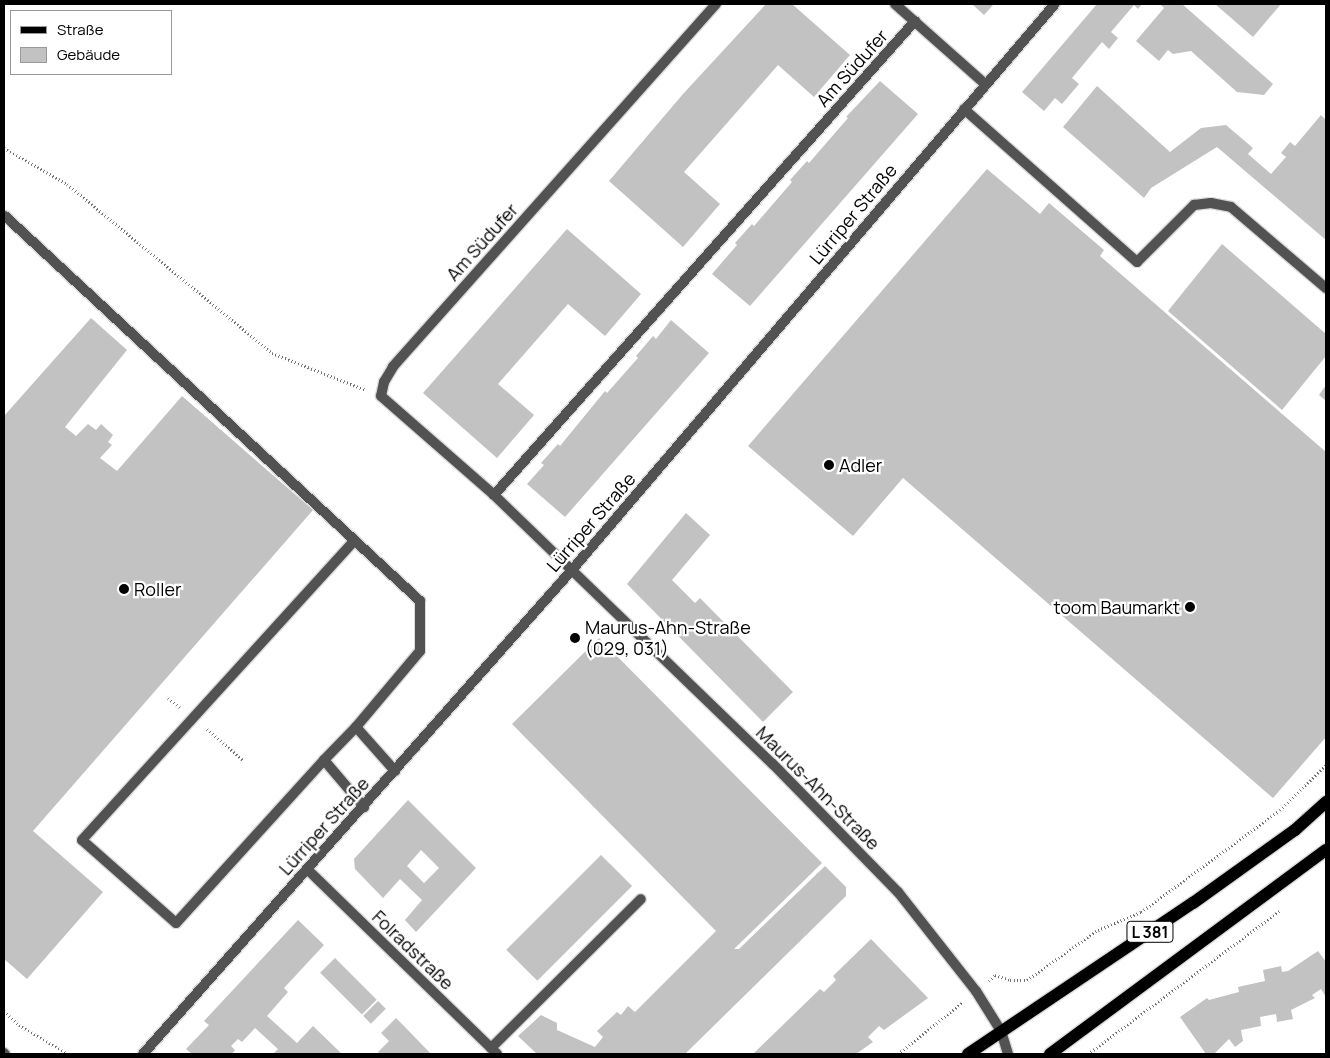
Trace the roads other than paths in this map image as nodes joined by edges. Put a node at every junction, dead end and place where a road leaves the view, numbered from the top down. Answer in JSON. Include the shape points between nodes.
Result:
{"nodes":[{"id":1,"x":716,"y":4,"type":"edge"},
{"id":2,"x":894,"y":4,"type":"edge"},
{"id":3,"x":1055,"y":4,"type":"edge"},
{"id":4,"x":915,"y":21,"type":"junction"},
{"id":5,"x":985,"y":84,"type":"junction"},
{"id":6,"x":964,"y":109,"type":"junction"},
{"id":7,"x":5,"y":216,"type":"dead end"},
{"id":8,"x":1326,"y":288,"type":"edge"},
{"id":9,"x":494,"y":495,"type":"junction"},
{"id":10,"x":354,"y":541,"type":"junction"},
{"id":11,"x":571,"y":571,"type":"junction"},
{"id":12,"x":356,"y":727,"type":"junction"},
{"id":13,"x":324,"y":760,"type":"junction"},
{"id":14,"x":395,"y":771,"type":"junction"},
{"id":15,"x":1326,"y":802,"type":"edge"},
{"id":16,"x":364,"y":807,"type":"junction"},
{"id":17,"x":1326,"y":850,"type":"edge"},
{"id":18,"x":307,"y":868,"type":"junction"},
{"id":19,"x":641,"y":899,"type":"dead end"},
{"id":20,"x":1001,"y":1031,"type":"junction"},
{"id":21,"x":494,"y":1051,"type":"edge"},
{"id":22,"x":143,"y":1054,"type":"edge"},
{"id":23,"x":968,"y":1054,"type":"edge"},
{"id":24,"x":1008,"y":1054,"type":"edge"},
{"id":25,"x":1050,"y":1054,"type":"edge"}],
"edges":[{"from":1,"to":9,"type":"street","name":"Am Südufer","via":[[393,367],[384,382],[382,396]]},
{"from":2,"to":4,"type":"street"},
{"from":3,"to":5,"type":"street","name":"Lürriper Straße"},
{"from":4,"to":5,"type":"street"},
{"from":4,"to":9,"type":"street","name":"Am Südufer"},
{"from":5,"to":6,"type":"street","name":"Lürriper Straße"},
{"from":6,"to":8,"type":"street","via":[[1138,262],[1194,205],[1211,204],[1231,207]]},
{"from":6,"to":11,"type":"street","name":"Lürriper Straße"},
{"from":7,"to":10,"type":"street"},
{"from":9,"to":11,"type":"street"},
{"from":10,"to":12,"type":"street","via":[[420,601],[420,651]]},
{"from":10,"to":13,"type":"street","via":[[82,840],[176,923]]},
{"from":11,"to":14,"type":"street","name":"Lürriper Straße"},
{"from":11,"to":20,"type":"street","name":"Maurus-Ahn-Straße","via":[[773,764],[898,892],[976,991]]},
{"from":12,"to":13,"type":"street"},
{"from":12,"to":14,"type":"street"},
{"from":13,"to":16,"type":"street"},
{"from":14,"to":16,"type":"street","name":"Lürriper Straße"},
{"from":15,"to":20,"type":"main road","number":"L 381","via":[[1295,830],[1193,903]]},
{"from":16,"to":18,"type":"street","name":"Lürriper Straße"},
{"from":17,"to":25,"type":"main road","number":"L 381"},
{"from":18,"to":21,"type":"street","name":"Folradstraße"},
{"from":18,"to":22,"type":"street","name":"Lürriper Straße"},
{"from":19,"to":21,"type":"street"},
{"from":20,"to":23,"type":"main road","number":"L 381"},
{"from":20,"to":24,"type":"street","name":"Maurus-Ahn-Straße"}]}
